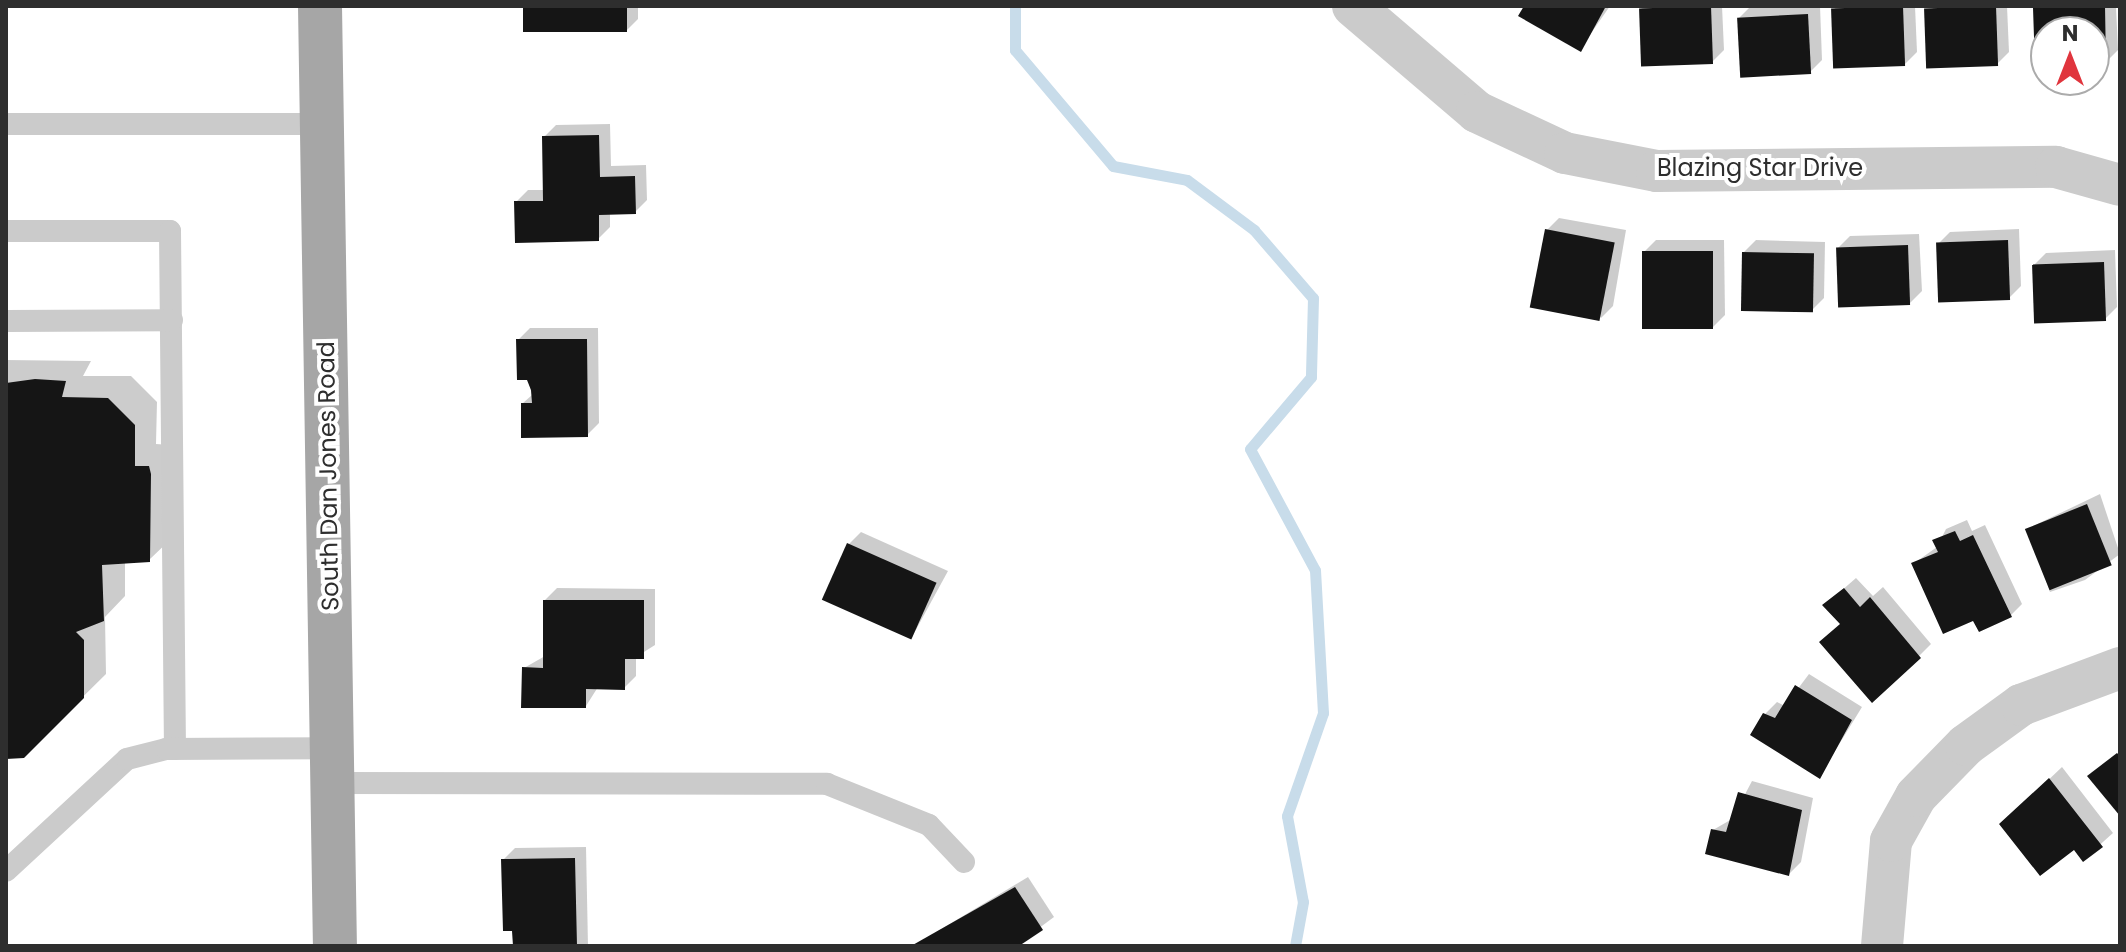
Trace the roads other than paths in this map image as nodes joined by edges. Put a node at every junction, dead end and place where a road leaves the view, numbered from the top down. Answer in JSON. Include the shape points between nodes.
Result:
{"nodes":[{"id":1,"x":320,"y":6,"type":"edge"},
{"id":2,"x":1353,"y":6,"type":"edge"},
{"id":3,"x":6,"y":124,"type":"edge"},
{"id":4,"x":322,"y":124,"type":"junction"},
{"id":5,"x":2120,"y":185,"type":"edge"},
{"id":6,"x":6,"y":231,"type":"edge"},
{"id":7,"x":172,"y":320,"type":"junction"},
{"id":8,"x":6,"y":321,"type":"edge"},
{"id":9,"x":2120,"y":668,"type":"edge"},
{"id":10,"x":175,"y":749,"type":"junction"},
{"id":11,"x":333,"y":766,"type":"junction"},
{"id":12,"x":964,"y":862,"type":"dead end"},
{"id":13,"x":6,"y":871,"type":"edge"},
{"id":14,"x":335,"y":946,"type":"edge"},
{"id":15,"x":1882,"y":946,"type":"edge"}],
"edges":[{"from":1,"to":4,"type":"main road","name":"South Dan Jones Road"},
{"from":2,"to":5,"type":"street","name":"Blazing Star Drive","via":[[1477,112],[1565,153],[1657,171],[2056,167]]},
{"from":3,"to":4,"type":"lane"},
{"from":4,"to":11,"type":"main road","name":"South Dan Jones Road"},
{"from":6,"to":7,"type":"lane","via":[[170,231]]},
{"from":7,"to":8,"type":"lane"},
{"from":7,"to":10,"type":"lane"},
{"from":9,"to":15,"type":"street","via":[[2021,705],[1966,745],[1916,796],[1891,841]]},
{"from":10,"to":11,"type":"lane"},
{"from":10,"to":13,"type":"lane","via":[[127,759]]},
{"from":11,"to":12,"type":"lane","via":[[827,784],[929,825]]},
{"from":11,"to":14,"type":"main road","name":"South Dan Jones Road"}]}
